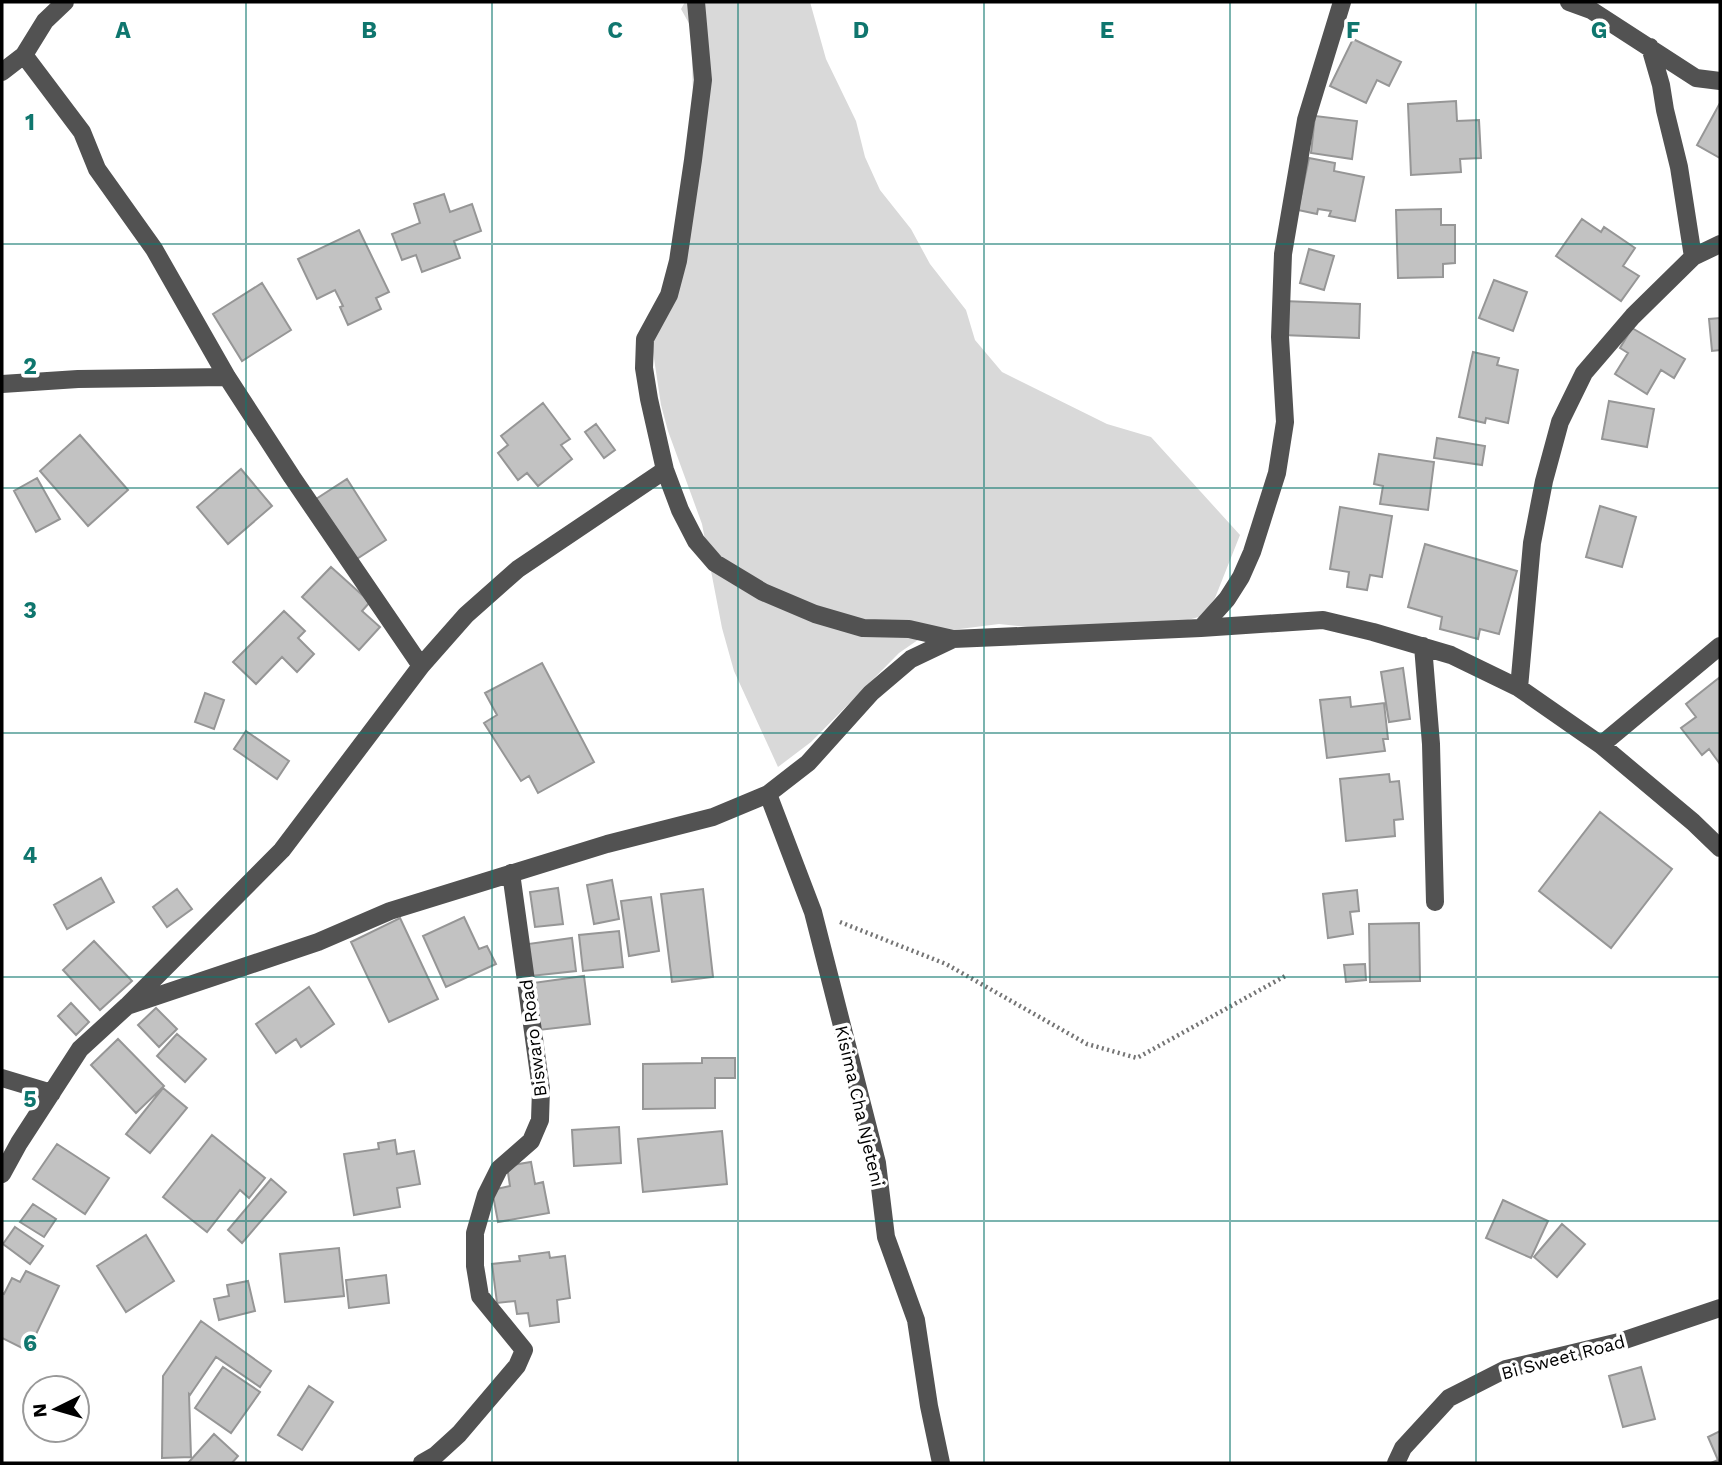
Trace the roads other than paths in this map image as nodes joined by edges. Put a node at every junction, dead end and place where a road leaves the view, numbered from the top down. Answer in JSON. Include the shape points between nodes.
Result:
{"nodes":[{"id":1,"x":65,"y":2,"type":"edge"},
{"id":2,"x":696,"y":2,"type":"edge"},
{"id":3,"x":1342,"y":2,"type":"edge"},
{"id":4,"x":1569,"y":2,"type":"edge"},
{"id":5,"x":1650,"y":47,"type":"junction"},
{"id":6,"x":24,"y":55,"type":"junction"},
{"id":7,"x":2,"y":72,"type":"edge"},
{"id":8,"x":1720,"y":81,"type":"edge"},
{"id":9,"x":1720,"y":244,"type":"edge"},
{"id":10,"x":1693,"y":257,"type":"junction"},
{"id":11,"x":227,"y":377,"type":"junction"},
{"id":12,"x":2,"y":384,"type":"edge"},
{"id":13,"x":665,"y":470,"type":"junction"},
{"id":14,"x":1200,"y":628,"type":"junction"},
{"id":15,"x":953,"y":639,"type":"junction"},
{"id":16,"x":1423,"y":646,"type":"junction"},
{"id":17,"x":1720,"y":646,"type":"edge"},
{"id":18,"x":421,"y":666,"type":"junction"},
{"id":19,"x":1519,"y":688,"type":"junction"},
{"id":20,"x":1601,"y":745,"type":"junction"},
{"id":21,"x":768,"y":794,"type":"junction"},
{"id":22,"x":1720,"y":848,"type":"edge"},
{"id":23,"x":512,"y":873,"type":"junction"},
{"id":24,"x":1435,"y":902,"type":"dead end"},
{"id":25,"x":127,"y":1006,"type":"junction"},
{"id":26,"x":2,"y":1078,"type":"edge"},
{"id":27,"x":52,"y":1093,"type":"junction"},
{"id":28,"x":2,"y":1174,"type":"edge"},
{"id":29,"x":1720,"y":1308,"type":"edge"},
{"id":30,"x":422,"y":1463,"type":"edge"},
{"id":31,"x":941,"y":1463,"type":"edge"},
{"id":32,"x":1396,"y":1463,"type":"edge"}],
"edges":[{"from":1,"to":6,"type":"street","via":[[45,21]]},
{"from":2,"to":13,"type":"street","via":[[703,80],[686,210],[669,295],[645,339],[645,378]]},
{"from":3,"to":14,"type":"street","via":[[1306,120],[1283,254],[1280,337],[1285,422],[1277,473],[1241,577]]},
{"from":4,"to":5,"type":"street","via":[[1591,10]]},
{"from":5,"to":8,"type":"street","via":[[1696,78]]},
{"from":5,"to":10,"type":"street","via":[[1679,167]]},
{"from":6,"to":7,"type":"street"},
{"from":6,"to":11,"type":"street","via":[[82,132],[97,169],[154,249]]},
{"from":9,"to":10,"type":"street"},
{"from":10,"to":19,"type":"street","via":[[1584,373],[1560,422],[1532,543]]},
{"from":11,"to":12,"type":"street"},
{"from":11,"to":18,"type":"street"},
{"from":13,"to":15,"type":"street","via":[[696,541],[715,563],[762,592],[863,628],[909,629]]},
{"from":13,"to":18,"type":"street","via":[[518,569],[466,615]]},
{"from":14,"to":15,"type":"street"},
{"from":14,"to":16,"type":"street","via":[[1323,620]]},
{"from":15,"to":21,"type":"street","via":[[911,659],[871,693],[808,763]]},
{"from":16,"to":19,"type":"street"},
{"from":16,"to":24,"type":"street"},
{"from":17,"to":20,"type":"street"},
{"from":18,"to":25,"type":"street","via":[[282,850]]},
{"from":19,"to":20,"type":"street"},
{"from":20,"to":22,"type":"street"},
{"from":21,"to":23,"type":"street","via":[[713,817]]},
{"from":21,"to":31,"type":"street","name":"Kisima Cha Njeteni","via":[[813,912],[877,1163],[886,1237],[916,1320]]},
{"from":23,"to":25,"type":"street","via":[[390,911],[318,942]]},
{"from":23,"to":30,"type":"street","name":"Biswaro Road","via":[[541,1089],[540,1120],[531,1141],[499,1169],[486,1195],[475,1233],[475,1266],[480,1296],[524,1350],[517,1367],[459,1434]]},
{"from":25,"to":27,"type":"street","via":[[80,1049]]},
{"from":26,"to":27,"type":"street"},
{"from":27,"to":28,"type":"street"},
{"from":29,"to":32,"type":"street","name":"Bi Sweet Road","via":[[1619,1342],[1506,1369],[1449,1398],[1402,1448]]}]}
